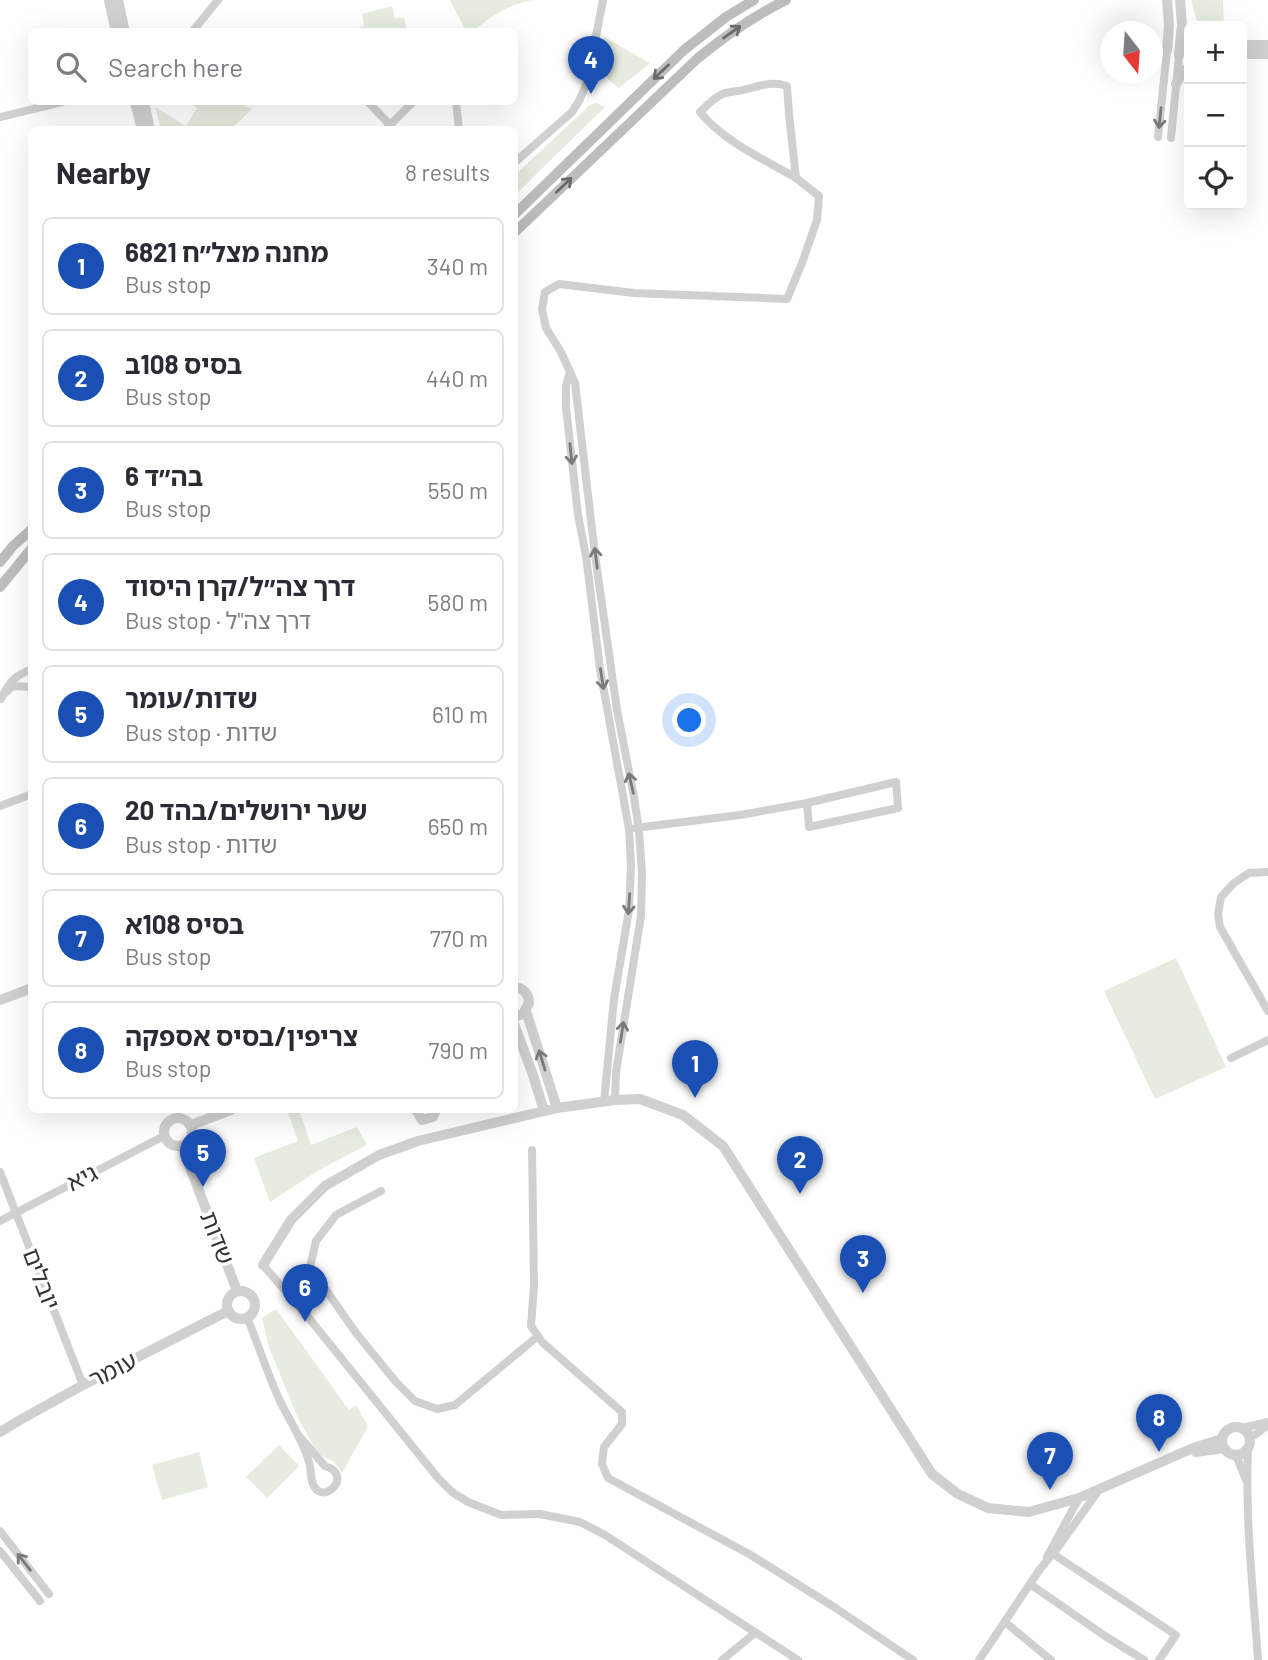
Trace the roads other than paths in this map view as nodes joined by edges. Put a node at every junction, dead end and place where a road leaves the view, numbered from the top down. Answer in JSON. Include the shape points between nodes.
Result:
{"nodes":[{"id":1,"x":109,"y":0,"type":"edge"},
{"id":2,"x":118,"y":0,"type":"edge"},
{"id":3,"x":218,"y":0,"type":"edge"},
{"id":4,"x":603,"y":0,"type":"edge"},
{"id":5,"x":754,"y":0,"type":"edge"},
{"id":6,"x":786,"y":0,"type":"edge"},
{"id":7,"x":1167,"y":0,"type":"edge"},
{"id":8,"x":1180,"y":0,"type":"edge"},
{"id":9,"x":1181,"y":12,"type":"junction"},
{"id":10,"x":1185,"y":21,"type":"edge"},
{"id":11,"x":115,"y":28,"type":"edge"},
{"id":12,"x":124,"y":28,"type":"edge"},
{"id":13,"x":195,"y":28,"type":"edge"},
{"id":14,"x":1247,"y":45,"type":"edge"},
{"id":15,"x":1268,"y":45,"type":"edge"},
{"id":16,"x":1167,"y":50,"type":"junction"},
{"id":17,"x":1184,"y":50,"type":"edge"},
{"id":18,"x":1247,"y":54,"type":"edge"},
{"id":19,"x":1268,"y":54,"type":"edge"},
{"id":20,"x":1184,"y":72,"type":"edge"},
{"id":21,"x":1175,"y":84,"type":"junction"},
{"id":22,"x":50,"y":105,"type":"edge"},
{"id":23,"x":136,"y":105,"type":"edge"},
{"id":24,"x":145,"y":105,"type":"edge"},
{"id":25,"x":370,"y":105,"type":"edge"},
{"id":26,"x":410,"y":105,"type":"edge"},
{"id":27,"x":456,"y":105,"type":"edge"},
{"id":28,"x":0,"y":117,"type":"edge"},
{"id":29,"x":141,"y":126,"type":"edge"},
{"id":30,"x":149,"y":126,"type":"edge"},
{"id":31,"x":386,"y":126,"type":"edge"},
{"id":32,"x":388,"y":126,"type":"edge"},
{"id":33,"x":459,"y":126,"type":"edge"},
{"id":34,"x":1158,"y":137,"type":"dead end"},
{"id":35,"x":1171,"y":138,"type":"dead end"},
{"id":36,"x":518,"y":159,"type":"edge"},
{"id":37,"x":796,"y":178,"type":"junction"},
{"id":38,"x":518,"y":211,"type":"edge"},
{"id":39,"x":518,"y":229,"type":"edge"},
{"id":40,"x":570,"y":371,"type":"junction"},
{"id":41,"x":28,"y":532,"type":"edge"},
{"id":42,"x":28,"y":552,"type":"edge"},
{"id":43,"x":0,"y":562,"type":"edge"},
{"id":44,"x":0,"y":587,"type":"edge"},
{"id":45,"x":28,"y":670,"type":"edge"},
{"id":46,"x":28,"y":687,"type":"edge"},
{"id":47,"x":1,"y":699,"type":"edge"},
{"id":48,"x":28,"y":796,"type":"edge"},
{"id":49,"x":807,"y":803,"type":"junction"},
{"id":50,"x":0,"y":806,"type":"edge"},
{"id":51,"x":634,"y":828,"type":"junction"},
{"id":52,"x":1268,"y":872,"type":"edge"},
{"id":53,"x":518,"y":986,"type":"edge"},
{"id":54,"x":28,"y":990,"type":"edge"},
{"id":55,"x":0,"y":1000,"type":"edge"},
{"id":56,"x":526,"y":1011,"type":"junction"},
{"id":57,"x":1268,"y":1011,"type":"edge"},
{"id":58,"x":518,"y":1016,"type":"edge"},
{"id":59,"x":518,"y":1035,"type":"edge"},
{"id":60,"x":1268,"y":1040,"type":"edge"},
{"id":61,"x":1231,"y":1058,"type":"dead end"},
{"id":62,"x":615,"y":1100,"type":"junction"},
{"id":63,"x":604,"y":1102,"type":"junction"},
{"id":64,"x":557,"y":1108,"type":"junction"},
{"id":65,"x":544,"y":1111,"type":"junction"},
{"id":66,"x":224,"y":1113,"type":"edge"},
{"id":67,"x":418,"y":1113,"type":"edge"},
{"id":68,"x":435,"y":1113,"type":"edge"},
{"id":69,"x":172,"y":1114,"type":"edge"},
{"id":70,"x":191,"y":1125,"type":"junction"},
{"id":71,"x":164,"y":1136,"type":"junction"},
{"id":72,"x":182,"y":1146,"type":"junction"},
{"id":73,"x":533,"y":1150,"type":"dead end"},
{"id":74,"x":0,"y":1171,"type":"edge"},
{"id":75,"x":381,"y":1191,"type":"dead end"},
{"id":76,"x":16,"y":1213,"type":"junction"},
{"id":77,"x":0,"y":1221,"type":"edge"},
{"id":78,"x":263,"y":1265,"type":"joint"},
{"id":79,"x":237,"y":1291,"type":"junction"},
{"id":80,"x":228,"y":1311,"type":"junction"},
{"id":81,"x":247,"y":1317,"type":"junction"},
{"id":82,"x":538,"y":1336,"type":"junction"},
{"id":83,"x":83,"y":1385,"type":"junction"},
{"id":84,"x":1268,"y":1424,"type":"edge"},
{"id":85,"x":1242,"y":1428,"type":"junction"},
{"id":86,"x":0,"y":1432,"type":"edge"},
{"id":87,"x":298,"y":1435,"type":"junction"},
{"id":88,"x":1249,"y":1443,"type":"junction"},
{"id":89,"x":1223,"y":1444,"type":"junction"},
{"id":90,"x":1236,"y":1455,"type":"junction"},
{"id":91,"x":325,"y":1466,"type":"junction"},
{"id":92,"x":312,"y":1475,"type":"junction"},
{"id":93,"x":1247,"y":1482,"type":"junction"},
{"id":94,"x":1099,"y":1489,"type":"junction"},
{"id":95,"x":1079,"y":1498,"type":"junction"},
{"id":96,"x":0,"y":1531,"type":"edge"},
{"id":97,"x":0,"y":1551,"type":"edge"},
{"id":98,"x":1053,"y":1554,"type":"junction"},
{"id":99,"x":1040,"y":1569,"type":"junction"},
{"id":100,"x":1030,"y":1584,"type":"junction"},
{"id":101,"x":49,"y":1594,"type":"dead end"},
{"id":102,"x":40,"y":1601,"type":"dead end"},
{"id":103,"x":1006,"y":1622,"type":"junction"},
{"id":104,"x":755,"y":1633,"type":"junction"},
{"id":105,"x":982,"y":1659,"type":"edge"},
{"id":106,"x":722,"y":1660,"type":"edge"},
{"id":107,"x":798,"y":1660,"type":"edge"},
{"id":108,"x":913,"y":1660,"type":"edge"},
{"id":109,"x":1051,"y":1660,"type":"edge"},
{"id":110,"x":1144,"y":1660,"type":"edge"},
{"id":111,"x":1159,"y":1660,"type":"edge"},
{"id":112,"x":1258,"y":1660,"type":"edge"}],
"edges":[{"from":1,"to":11,"type":"street"},
{"from":2,"to":12,"type":"street"},
{"from":3,"to":13,"type":"street"},
{"from":4,"to":36,"type":"street","via":[[579,100]]},
{"from":5,"to":38,"type":"main road","one_way":true,"via":[[684,50]]},
{"from":39,"to":6,"type":"main road","one_way":true,"via":[[698,58],[747,21]]},
{"from":7,"to":16,"type":"street"},
{"from":8,"to":9,"type":"street"},
{"from":9,"to":10,"type":"street"},
{"from":9,"to":17,"type":"street"},
{"from":14,"to":15,"type":"street"},
{"from":16,"to":17,"type":"street"},
{"from":16,"to":34,"type":"street","one_way":true},
{"from":17,"to":21,"type":"street"},
{"from":18,"to":19,"type":"street"},
{"from":20,"to":21,"type":"street"},
{"from":21,"to":35,"type":"street"},
{"from":22,"to":28,"type":"street"},
{"from":23,"to":29,"type":"street"},
{"from":24,"to":30,"type":"street"},
{"from":25,"to":31,"type":"street"},
{"from":26,"to":32,"type":"street"},
{"from":27,"to":33,"type":"street"},
{"from":37,"to":37,"type":"street","via":[[787,86],[778,83],[724,93],[700,112],[736,143]]},
{"from":37,"to":40,"type":"street","via":[[819,196],[817,219],[787,299],[634,293],[559,284],[545,292],[542,309],[546,328]]},
{"from":51,"to":40,"type":"street","one_way":true,"via":[[634,797],[615,700]]},
{"from":40,"to":51,"type":"street","one_way":true,"via":[[566,407],[578,515],[600,669]]},
{"from":41,"to":43,"type":"main road"},
{"from":42,"to":44,"type":"main road"},
{"from":45,"to":47,"type":"street","via":[[18,674]]},
{"from":46,"to":47,"type":"street","via":[[13,686]]},
{"from":48,"to":50,"type":"street"},
{"from":49,"to":49,"type":"street","via":[[832,797],[896,782],[898,808],[809,827]]},
{"from":49,"to":51,"type":"street"},
{"from":62,"to":51,"type":"street","one_way":true,"via":[[641,916],[642,873]]},
{"from":51,"to":63,"type":"street","one_way":true,"via":[[629,910]]},
{"from":52,"to":57,"type":"street","via":[[1249,873],[1234,883],[1222,897],[1218,914],[1220,926]]},
{"from":53,"to":56,"type":"street","via":[[529,999]]},
{"from":54,"to":55,"type":"street"},
{"from":56,"to":58,"type":"street"},
{"from":64,"to":56,"type":"street","one_way":true},
{"from":59,"to":65,"type":"street"},
{"from":60,"to":61,"type":"street"},
{"from":62,"to":63,"type":"street"},
{"from":62,"to":95,"type":"street","via":[[640,1099],[683,1115],[723,1146],[932,1474],[958,1494],[988,1508],[1030,1512]]},
{"from":63,"to":64,"type":"street"},
{"from":64,"to":65,"type":"street"},
{"from":65,"to":78,"type":"street","via":[[379,1155],[325,1186],[290,1220]]},
{"from":66,"to":70,"type":"street"},
{"from":67,"to":68,"type":"street","via":[[422,1120]]},
{"from":69,"to":70,"type":"street"},
{"from":69,"to":71,"type":"street"},
{"from":70,"to":72,"type":"street","via":[[191,1137]]},
{"from":71,"to":72,"type":"street","via":[[169,1143]]},
{"from":71,"to":76,"type":"street","name":"גיא"},
{"from":72,"to":79,"type":"street","name":"שדות"},
{"from":73,"to":82,"type":"street","via":[[531,1326]]},
{"from":74,"to":76,"type":"street","name":"יובלים"},
{"from":75,"to":82,"type":"street","via":[[336,1215],[316,1241],[310,1267],[356,1333],[415,1401],[437,1409],[455,1405]]},
{"from":76,"to":77,"type":"street","name":"גיא"},
{"from":76,"to":83,"type":"street","name":"יובלים"},
{"from":78,"to":104,"type":"street","via":[[452,1492],[501,1515],[540,1514],[580,1522]]},
{"from":79,"to":80,"type":"street","via":[[228,1299]]},
{"from":79,"to":81,"type":"street","via":[[253,1297],[254,1310]]},
{"from":80,"to":81,"type":"street","via":[[234,1317]]},
{"from":80,"to":83,"type":"street","name":"עומר"},
{"from":81,"to":87,"type":"street"},
{"from":82,"to":108,"type":"street","via":[[622,1412],[622,1423],[604,1447],[602,1464],[608,1478],[749,1554]]},
{"from":83,"to":86,"type":"street","name":"עומר"},
{"from":84,"to":85,"type":"street"},
{"from":84,"to":88,"type":"street"},
{"from":85,"to":88,"type":"street"},
{"from":85,"to":89,"type":"street","via":[[1229,1428],[1223,1434]]},
{"from":87,"to":91,"type":"street"},
{"from":87,"to":92,"type":"street"},
{"from":88,"to":90,"type":"street"},
{"from":88,"to":93,"type":"street"},
{"from":89,"to":90,"type":"street"},
{"from":89,"to":94,"type":"street","via":[[1172,1458]]},
{"from":90,"to":93,"type":"street"},
{"from":91,"to":92,"type":"street"},
{"from":91,"to":92,"type":"street","via":[[335,1473],[337,1482],[332,1489],[317,1490]]},
{"from":93,"to":112,"type":"street"},
{"from":94,"to":95,"type":"street"},
{"from":94,"to":98,"type":"street"},
{"from":95,"to":99,"type":"street"},
{"from":101,"to":96,"type":"street","one_way":true},
{"from":97,"to":102,"type":"street"},
{"from":98,"to":99,"type":"street"},
{"from":98,"to":111,"type":"street","via":[[1176,1635]]},
{"from":99,"to":100,"type":"street"},
{"from":100,"to":103,"type":"street"},
{"from":100,"to":110,"type":"street"},
{"from":103,"to":105,"type":"street"},
{"from":103,"to":109,"type":"street"},
{"from":104,"to":106,"type":"street"},
{"from":104,"to":107,"type":"street"}]}
